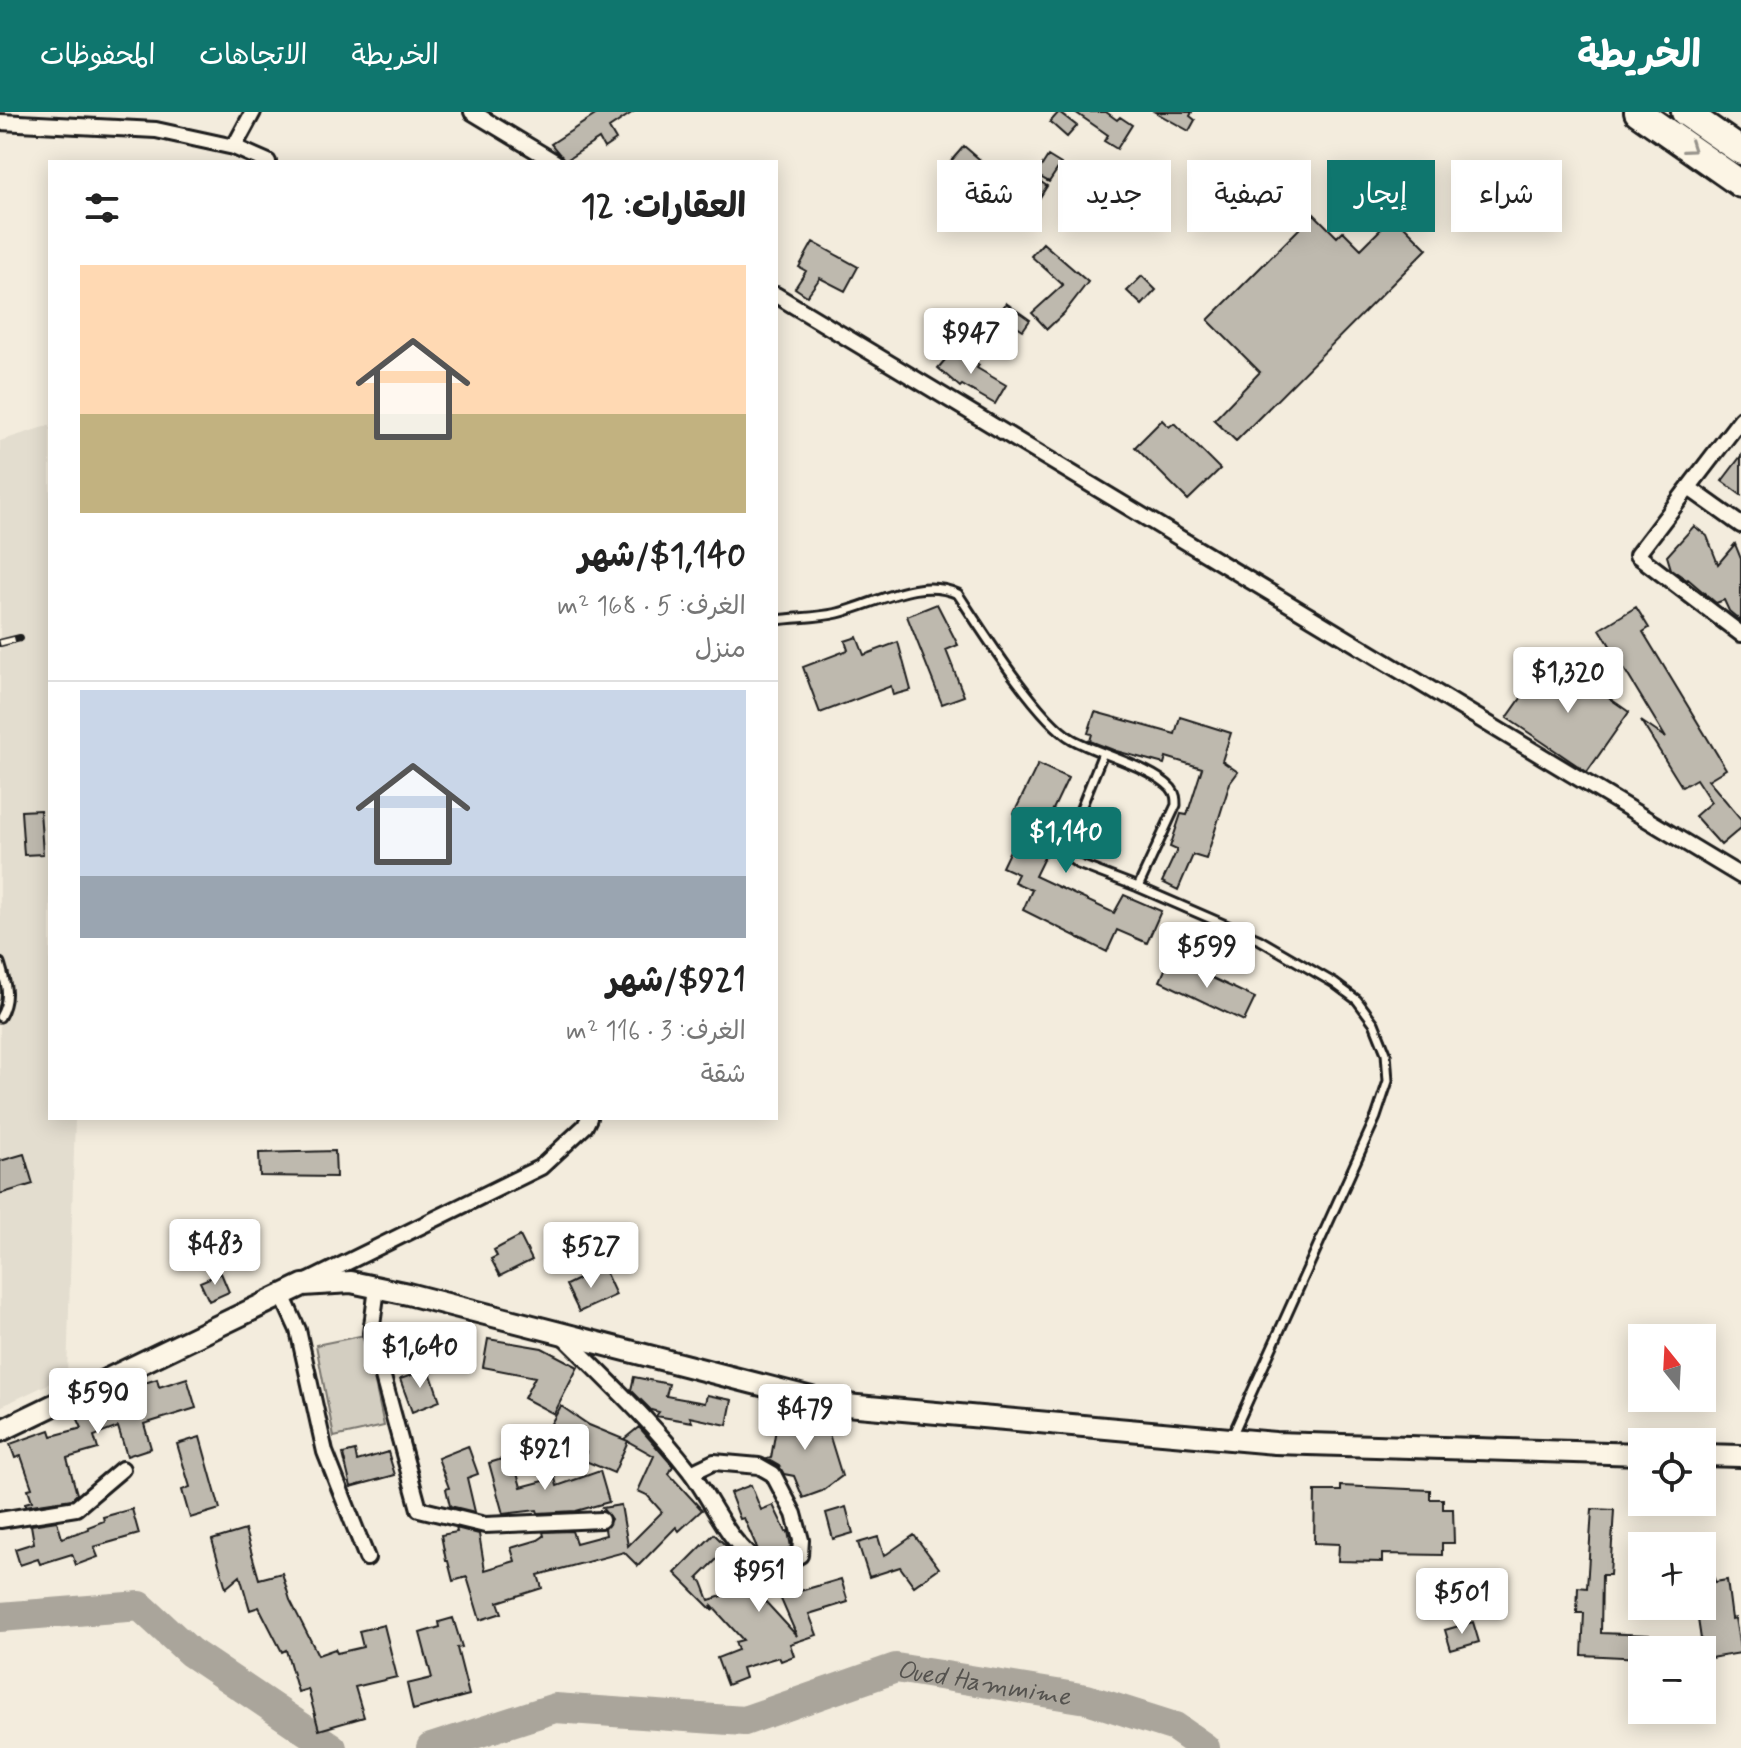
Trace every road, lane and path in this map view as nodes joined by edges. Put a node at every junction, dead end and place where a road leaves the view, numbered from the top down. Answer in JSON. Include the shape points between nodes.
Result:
{"nodes":[{"id":1,"x":136,"y":112,"type":"edge"},
{"id":2,"x":253,"y":112,"type":"edge"},
{"id":3,"x":472,"y":112,"type":"edge"},
{"id":4,"x":1638,"y":112,"type":"edge"},
{"id":5,"x":1685,"y":112,"type":"edge"},
{"id":6,"x":0,"y":122,"type":"edge"},
{"id":7,"x":136,"y":129,"type":"junction"},
{"id":8,"x":234,"y":147,"type":"junction"},
{"id":9,"x":1741,"y":151,"type":"edge"},
{"id":10,"x":263,"y":160,"type":"edge"},
{"id":11,"x":552,"y":160,"type":"edge"},
{"id":12,"x":1741,"y":184,"type":"edge"},
{"id":13,"x":778,"y":296,"type":"edge"},
{"id":14,"x":1741,"y":419,"type":"edge"},
{"id":15,"x":1689,"y":488,"type":"junction"},
{"id":16,"x":1741,"y":525,"type":"edge"},
{"id":17,"x":778,"y":620,"type":"edge"},
{"id":18,"x":1741,"y":634,"type":"edge"},
{"id":19,"x":1103,"y":753,"type":"junction"},
{"id":20,"x":1741,"y":876,"type":"edge"},
{"id":21,"x":1138,"y":887,"type":"junction"},
{"id":22,"x":0,"y":963,"type":"edge"},
{"id":23,"x":0,"y":1017,"type":"edge"},
{"id":24,"x":588,"y":1120,"type":"edge"},
{"id":25,"x":303,"y":1285,"type":"junction"},
{"id":26,"x":377,"y":1288,"type":"junction"},
{"id":27,"x":282,"y":1295,"type":"junction"},
{"id":28,"x":559,"y":1332,"type":"junction"},
{"id":29,"x":0,"y":1431,"type":"edge"},
{"id":30,"x":1231,"y":1439,"type":"junction"},
{"id":31,"x":1628,"y":1454,"type":"edge"},
{"id":32,"x":1716,"y":1455,"type":"edge"},
{"id":33,"x":1741,"y":1456,"type":"edge"},
{"id":34,"x":122,"y":1469,"type":"dead end"},
{"id":35,"x":691,"y":1473,"type":"junction"},
{"id":36,"x":0,"y":1520,"type":"edge"},
{"id":37,"x":601,"y":1520,"type":"dead end"},
{"id":38,"x":367,"y":1558,"type":"dead end"}],
"edges":[{"from":1,"to":7,"type":"street"},
{"from":2,"to":8,"type":"street"},
{"from":3,"to":11,"type":"street"},
{"from":4,"to":12,"type":"highway","one_way":true},
{"from":5,"to":9,"type":"highway"},
{"from":6,"to":7,"type":"street"},
{"from":7,"to":8,"type":"street"},
{"from":8,"to":10,"type":"street"},
{"from":13,"to":20,"type":"street"},
{"from":14,"to":15,"type":"street"},
{"from":15,"to":16,"type":"street"},
{"from":15,"to":18,"type":"street","via":[[1637,555]]},
{"from":17,"to":19,"type":"lane","via":[[837,614],[905,592],[946,588],[958,594],[1048,720],[1069,738]]},
{"from":19,"to":21,"type":"lane","via":[[1160,779],[1176,797]]},
{"from":19,"to":21,"type":"lane","via":[[1066,855]]},
{"from":21,"to":30,"type":"lane","via":[[1260,940],[1334,983],[1357,1000],[1386,1053],[1388,1081],[1376,1117]]},
{"from":22,"to":23,"type":"lane","via":[[8,1002]]},
{"from":24,"to":25,"type":"street","via":[[541,1167]]},
{"from":25,"to":26,"type":"main road","via":[[351,1282]]},
{"from":25,"to":27,"type":"main road"},
{"from":26,"to":28,"type":"main road"},
{"from":26,"to":37,"type":"street","via":[[371,1333],[419,1509],[485,1525]]},
{"from":27,"to":29,"type":"main road"},
{"from":27,"to":38,"type":"street","via":[[298,1330],[325,1452]]},
{"from":28,"to":30,"type":"main road","via":[[835,1404]]},
{"from":28,"to":35,"type":"street","via":[[648,1421]]},
{"from":30,"to":31,"type":"main road"},
{"from":32,"to":33,"type":"main road"},
{"from":34,"to":36,"type":"street","via":[[76,1508]]},
{"from":35,"to":35,"type":"street","via":[[744,1552],[762,1565],[784,1565],[800,1555],[794,1514],[773,1474],[759,1466],[714,1462]]}]}
